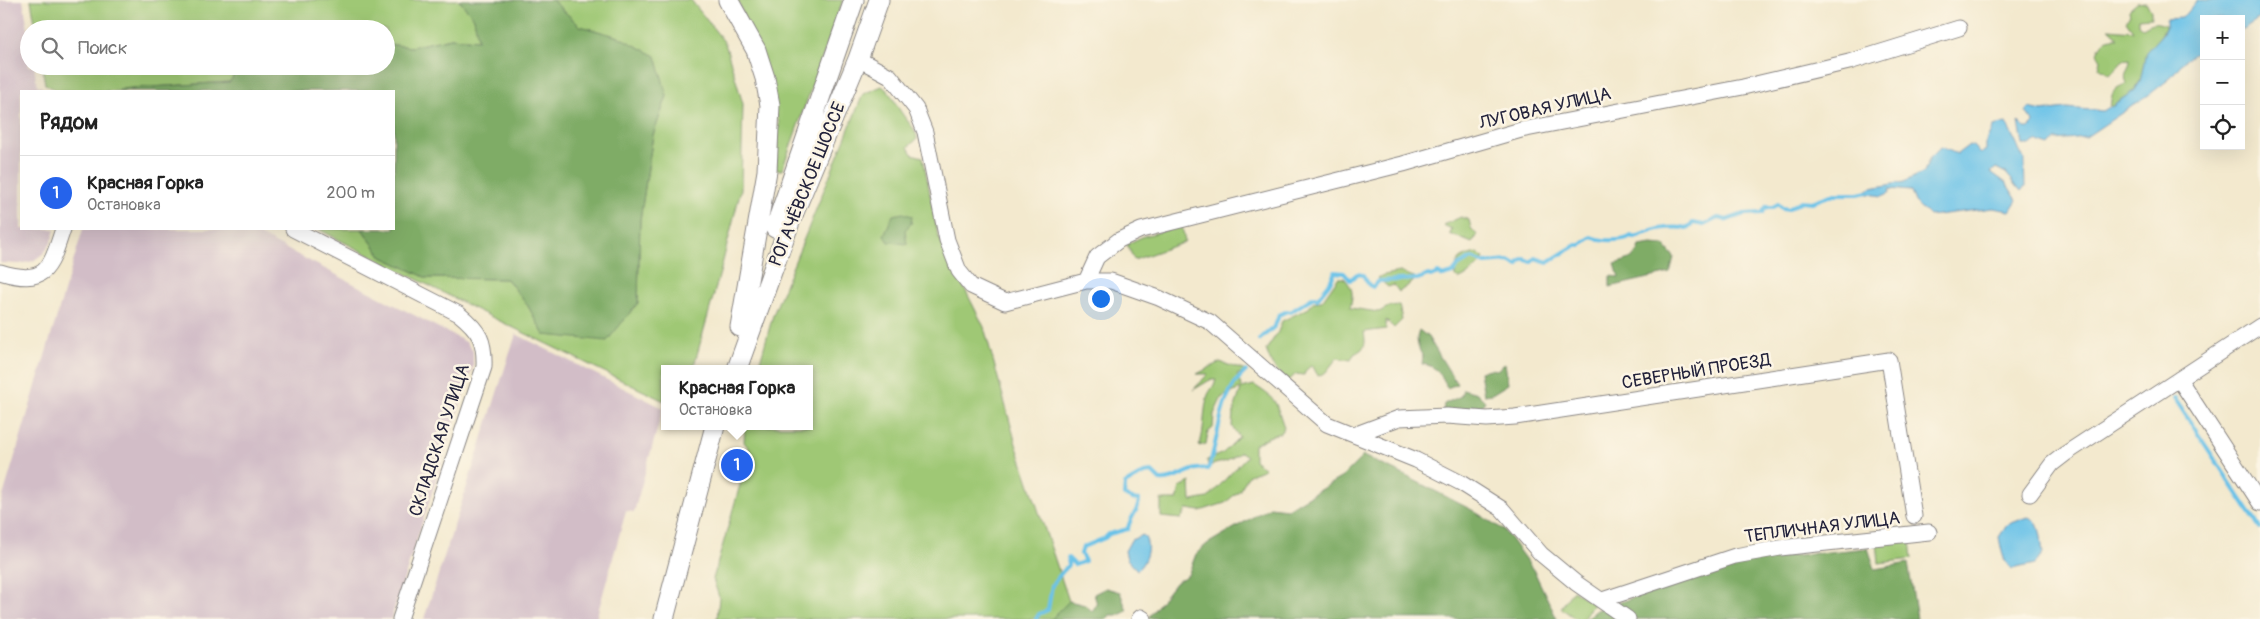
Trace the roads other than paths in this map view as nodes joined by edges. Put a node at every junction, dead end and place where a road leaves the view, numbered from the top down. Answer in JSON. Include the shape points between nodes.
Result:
{"nodes":[{"id":1,"x":728,"y":0,"type":"edge"},
{"id":2,"x":854,"y":0,"type":"edge"},
{"id":3,"x":879,"y":0,"type":"edge"},
{"id":4,"x":1959,"y":28,"type":"dead end"},
{"id":5,"x":858,"y":59,"type":"junction"},
{"id":6,"x":63,"y":230,"type":"edge"},
{"id":7,"x":295,"y":230,"type":"edge"},
{"id":8,"x":0,"y":272,"type":"edge"},
{"id":9,"x":1086,"y":281,"type":"junction"},
{"id":10,"x":2260,"y":326,"type":"edge"},
{"id":11,"x":740,"y":327,"type":"junction"},
{"id":12,"x":729,"y":365,"type":"edge"},
{"id":13,"x":738,"y":365,"type":"edge"},
{"id":14,"x":2179,"y":379,"type":"junction"},
{"id":15,"x":714,"y":430,"type":"edge"},
{"id":16,"x":1354,"y":435,"type":"junction"},
{"id":17,"x":2030,"y":494,"type":"dead end"},
{"id":18,"x":2260,"y":503,"type":"edge"},
{"id":19,"x":1914,"y":516,"type":"dead end"},
{"id":20,"x":1929,"y":532,"type":"dead end"},
{"id":21,"x":1602,"y":600,"type":"junction"},
{"id":22,"x":400,"y":619,"type":"edge"},
{"id":23,"x":664,"y":619,"type":"edge"},
{"id":24,"x":1139,"y":619,"type":"edge"},
{"id":25,"x":1144,"y":619,"type":"edge"},
{"id":26,"x":1628,"y":619,"type":"edge"}],
"edges":[{"from":1,"to":11,"type":"main road","via":[[756,50],[770,105],[767,171]]},
{"from":2,"to":11,"type":"main road"},
{"from":3,"to":5,"type":"main road","name":"РОГАЧЁВСКОЕ ШОССЕ"},
{"from":4,"to":9,"type":"street","name":"ЛУГОВАЯ УЛИЦА","via":[[1849,62],[1744,87],[1522,130],[1403,164],[1141,230],[1119,240],[1097,256]]},
{"from":5,"to":9,"type":"street","via":[[890,76],[916,109],[925,132],[947,240],[959,270],[971,286],[1005,302]]},
{"from":5,"to":13,"type":"main road","name":"РОГАЧЁВСКОЕ ШОССЕ","via":[[790,222]]},
{"from":6,"to":8,"type":"street","via":[[50,263],[37,276],[18,277]]},
{"from":7,"to":22,"type":"street","name":"СКЛАДСКАЯ УЛИЦА","via":[[459,314],[480,335],[484,349],[484,367]]},
{"from":9,"to":16,"type":"street","via":[[1111,281],[1159,298],[1210,322],[1332,426]]},
{"from":10,"to":14,"type":"street"},
{"from":11,"to":12,"type":"main road"},
{"from":14,"to":17,"type":"street","via":[[2052,464]]},
{"from":14,"to":18,"type":"street"},
{"from":15,"to":23,"type":"main road"},
{"from":16,"to":19,"type":"street","name":"СЕВЕРНЫЙ ПРОЕЗД","via":[[1399,418],[1515,417],[1889,360]]},
{"from":16,"to":21,"type":"street","via":[[1416,460],[1502,509],[1541,554]]},
{"from":20,"to":21,"type":"street","name":"ТЕПЛИЧНАЯ УЛИЦА","via":[[1735,556]]},
{"from":21,"to":26,"type":"street"},
{"from":24,"to":25,"type":"street"}]}
